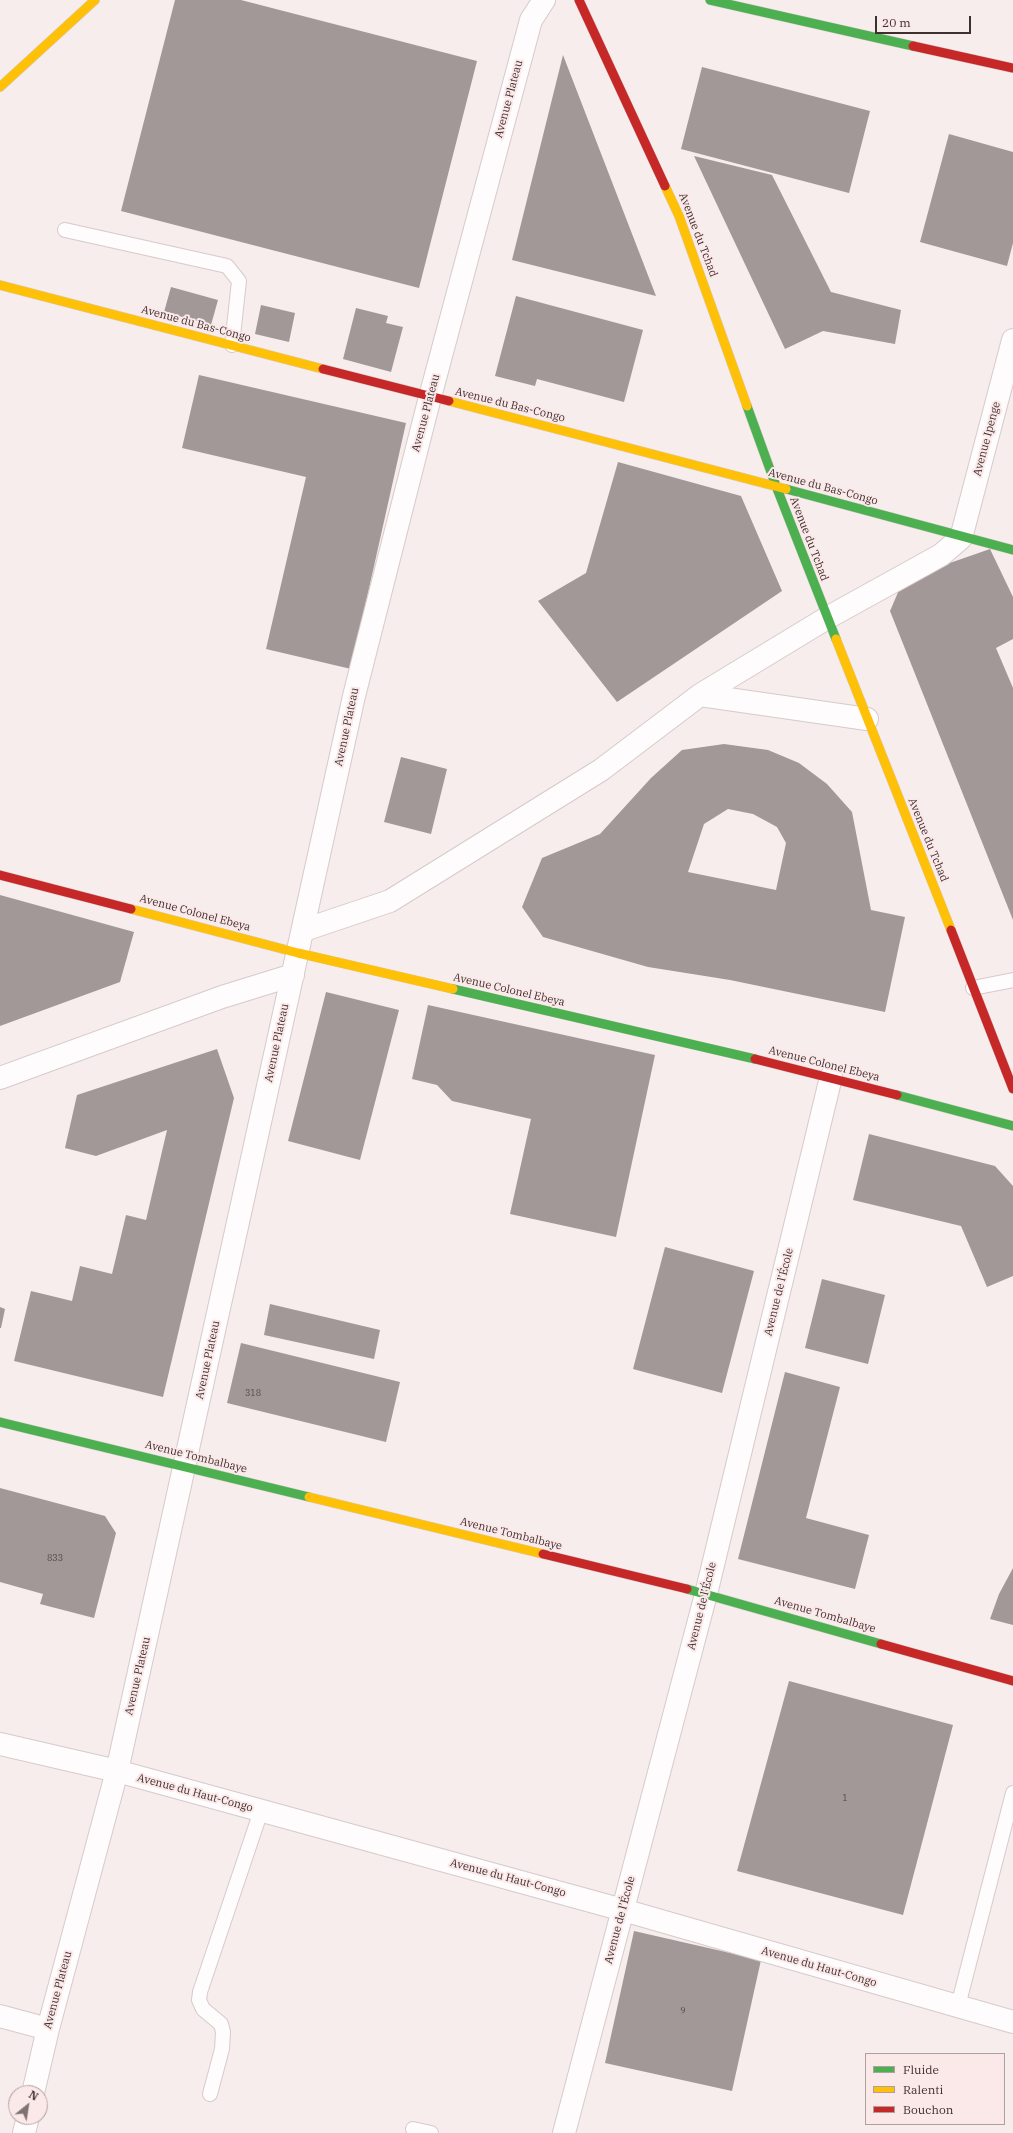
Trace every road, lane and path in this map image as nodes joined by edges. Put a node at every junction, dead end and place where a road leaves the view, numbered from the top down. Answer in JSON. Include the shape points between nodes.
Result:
{"nodes":[{"id":1,"x":95,"y":0,"type":"edge"},
{"id":2,"x":544,"y":0,"type":"edge"},
{"id":3,"x":580,"y":0,"type":"edge"},
{"id":4,"x":710,"y":0,"type":"edge"},
{"id":5,"x":1013,"y":68,"type":"edge"},
{"id":6,"x":0,"y":87,"type":"edge"},
{"id":7,"x":65,"y":230,"type":"dead end"},
{"id":8,"x":0,"y":285,"type":"edge"},
{"id":9,"x":1013,"y":340,"type":"edge"},
{"id":10,"x":232,"y":346,"type":"junction"},
{"id":11,"x":430,"y":397,"type":"junction"},
{"id":12,"x":776,"y":486,"type":"junction"},
{"id":13,"x":961,"y":538,"type":"junction"},
{"id":14,"x":1013,"y":550,"type":"edge"},
{"id":15,"x":827,"y":618,"type":"junction"},
{"id":16,"x":700,"y":695,"type":"junction"},
{"id":17,"x":867,"y":719,"type":"junction"},
{"id":18,"x":0,"y":875,"type":"edge"},
{"id":19,"x":304,"y":930,"type":"junction"},
{"id":20,"x":298,"y":953,"type":"junction"},
{"id":21,"x":292,"y":975,"type":"junction"},
{"id":22,"x":1013,"y":980,"type":"edge"},
{"id":23,"x":974,"y":988,"type":"junction"},
{"id":24,"x":831,"y":1077,"type":"junction"},
{"id":25,"x":0,"y":1078,"type":"edge"},
{"id":26,"x":1013,"y":1089,"type":"edge"},
{"id":27,"x":1013,"y":1126,"type":"edge"},
{"id":28,"x":0,"y":1422,"type":"edge"},
{"id":29,"x":184,"y":1467,"type":"junction"},
{"id":30,"x":706,"y":1594,"type":"junction"},
{"id":31,"x":1013,"y":1681,"type":"edge"},
{"id":32,"x":0,"y":1744,"type":"edge"},
{"id":33,"x":117,"y":1771,"type":"junction"},
{"id":34,"x":1013,"y":1793,"type":"edge"},
{"id":35,"x":261,"y":1811,"type":"junction"},
{"id":36,"x":623,"y":1910,"type":"junction"},
{"id":37,"x":958,"y":2006,"type":"junction"},
{"id":38,"x":0,"y":2016,"type":"edge"},
{"id":39,"x":1013,"y":2022,"type":"edge"},
{"id":40,"x":48,"y":2028,"type":"junction"},
{"id":41,"x":35,"y":2085,"type":"edge"},
{"id":42,"x":210,"y":2094,"type":"dead end"},
{"id":43,"x":412,"y":2129,"type":"dead end"},
{"id":44,"x":431,"y":2133,"type":"edge"},
{"id":45,"x":564,"y":2133,"type":"edge"}],
"edges":[{"from":1,"to":6,"type":"street"},
{"from":2,"to":11,"type":"street","name":"Avenue Plateau","via":[[531,20]]},
{"from":3,"to":12,"type":"street","name":"Avenue du Tchad","via":[[679,216]]},
{"from":4,"to":5,"type":"street"},
{"from":7,"to":10,"type":"lane","via":[[227,266],[238,281]]},
{"from":8,"to":10,"type":"street","name":"Avenue du Bas-Congo"},
{"from":9,"to":13,"type":"street","name":"Avenue Ipenge"},
{"from":10,"to":11,"type":"street","name":"Avenue du Bas-Congo"},
{"from":11,"to":12,"type":"street","name":"Avenue du Bas-Congo"},
{"from":11,"to":19,"type":"street","name":"Avenue Plateau","via":[[354,696]]},
{"from":12,"to":13,"type":"street","name":"Avenue du Bas-Congo"},
{"from":12,"to":15,"type":"street","name":"Avenue du Tchad"},
{"from":13,"to":14,"type":"street","name":"Avenue du Bas-Congo"},
{"from":13,"to":15,"type":"street","via":[[941,555]]},
{"from":15,"to":16,"type":"street"},
{"from":15,"to":17,"type":"street","name":"Avenue du Tchad"},
{"from":16,"to":17,"type":"street"},
{"from":16,"to":19,"type":"street","via":[[601,770],[390,902]]},
{"from":17,"to":23,"type":"street","name":"Avenue du Tchad"},
{"from":18,"to":20,"type":"street","name":"Avenue Colonel Ebeya"},
{"from":19,"to":20,"type":"street","name":"Avenue Plateau"},
{"from":20,"to":21,"type":"street","name":"Avenue Plateau"},
{"from":20,"to":24,"type":"street","name":"Avenue Colonel Ebeya"},
{"from":21,"to":25,"type":"street","via":[[214,1000]]},
{"from":21,"to":29,"type":"street","name":"Avenue Plateau"},
{"from":22,"to":23,"type":"lane"},
{"from":23,"to":26,"type":"street","name":"Avenue du Tchad"},
{"from":24,"to":27,"type":"street","name":"Avenue Colonel Ebeya"},
{"from":24,"to":30,"type":"street","name":"Avenue de l’École"},
{"from":28,"to":29,"type":"street","name":"Avenue Tombalbaye"},
{"from":29,"to":30,"type":"street","name":"Avenue Tombalbaye"},
{"from":29,"to":33,"type":"street","name":"Avenue Plateau"},
{"from":30,"to":31,"type":"street","name":"Avenue Tombalbaye"},
{"from":30,"to":36,"type":"street","name":"Avenue de l’École"},
{"from":32,"to":33,"type":"street","name":"Avenue du Haut-Congo"},
{"from":33,"to":35,"type":"street","name":"Avenue du Haut-Congo"},
{"from":33,"to":40,"type":"street","name":"Avenue Plateau"},
{"from":34,"to":37,"type":"lane"},
{"from":35,"to":36,"type":"street","name":"Avenue du Haut-Congo"},
{"from":35,"to":42,"type":"lane","via":[[200,1992],[203,2009],[221,2024],[223,2032],[222,2049]]},
{"from":36,"to":37,"type":"street","name":"Avenue du Haut-Congo"},
{"from":36,"to":45,"type":"street","name":"Avenue de l’École"},
{"from":37,"to":39,"type":"street","name":"Avenue du Haut-Congo"},
{"from":38,"to":40,"type":"street"},
{"from":40,"to":41,"type":"street","name":"Avenue Plateau"},
{"from":43,"to":44,"type":"lane"}]}
